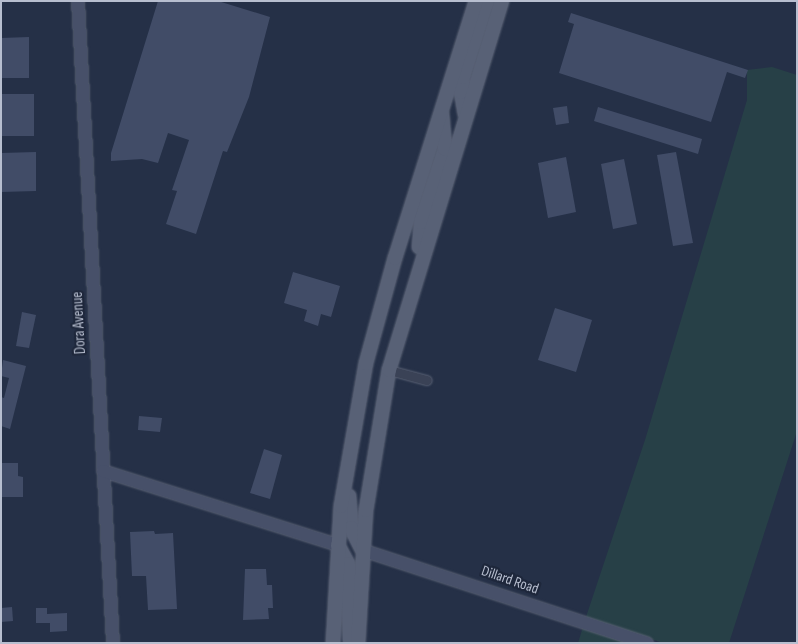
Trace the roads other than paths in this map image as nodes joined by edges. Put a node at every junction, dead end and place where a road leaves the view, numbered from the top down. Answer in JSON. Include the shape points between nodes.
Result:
{"nodes":[{"id":1,"x":78,"y":1,"type":"edge"},
{"id":2,"x":476,"y":1,"type":"edge"},
{"id":3,"x":487,"y":1,"type":"edge"},
{"id":4,"x":502,"y":1,"type":"edge"},
{"id":5,"x":441,"y":111,"type":"junction"},
{"id":6,"x":466,"y":116,"type":"junction"},
{"id":7,"x":421,"y":258,"type":"junction"},
{"id":8,"x":389,"y":370,"type":"junction"},
{"id":9,"x":428,"y":380,"type":"dead end"},
{"id":10,"x":346,"y":466,"type":"junction"},
{"id":11,"x":103,"y":471,"type":"junction"},
{"id":12,"x":338,"y":545,"type":"junction"},
{"id":13,"x":362,"y":550,"type":"junction"},
{"id":14,"x":113,"y":643,"type":"edge"},
{"id":15,"x":333,"y":643,"type":"edge"},
{"id":16,"x":351,"y":643,"type":"edge"},
{"id":17,"x":358,"y":643,"type":"edge"},
{"id":18,"x":647,"y":643,"type":"edge"}],
"edges":[{"from":1,"to":11,"type":"street","name":"Dora Avenue"},
{"from":2,"to":5,"type":"main road"},
{"from":3,"to":6,"type":"main road","via":[[463,77],[461,92]]},
{"from":4,"to":6,"type":"main road"},
{"from":5,"to":7,"type":"main road","via":[[445,121],[445,149],[421,222]]},
{"from":5,"to":10,"type":"main road","via":[[379,310]]},
{"from":6,"to":7,"type":"main road"},
{"from":7,"to":8,"type":"main road"},
{"from":8,"to":9,"type":"street"},
{"from":8,"to":13,"type":"main road","via":[[371,470]]},
{"from":10,"to":12,"type":"main road"},
{"from":10,"to":13,"type":"main road","via":[[351,528]]},
{"from":11,"to":12,"type":"street"},
{"from":11,"to":14,"type":"street","name":"Dora Avenue"},
{"from":12,"to":15,"type":"main road"},
{"from":12,"to":16,"type":"main road","via":[[348,564]]},
{"from":13,"to":17,"type":"main road"},
{"from":13,"to":18,"type":"street","name":"Dillard Road"}]}
